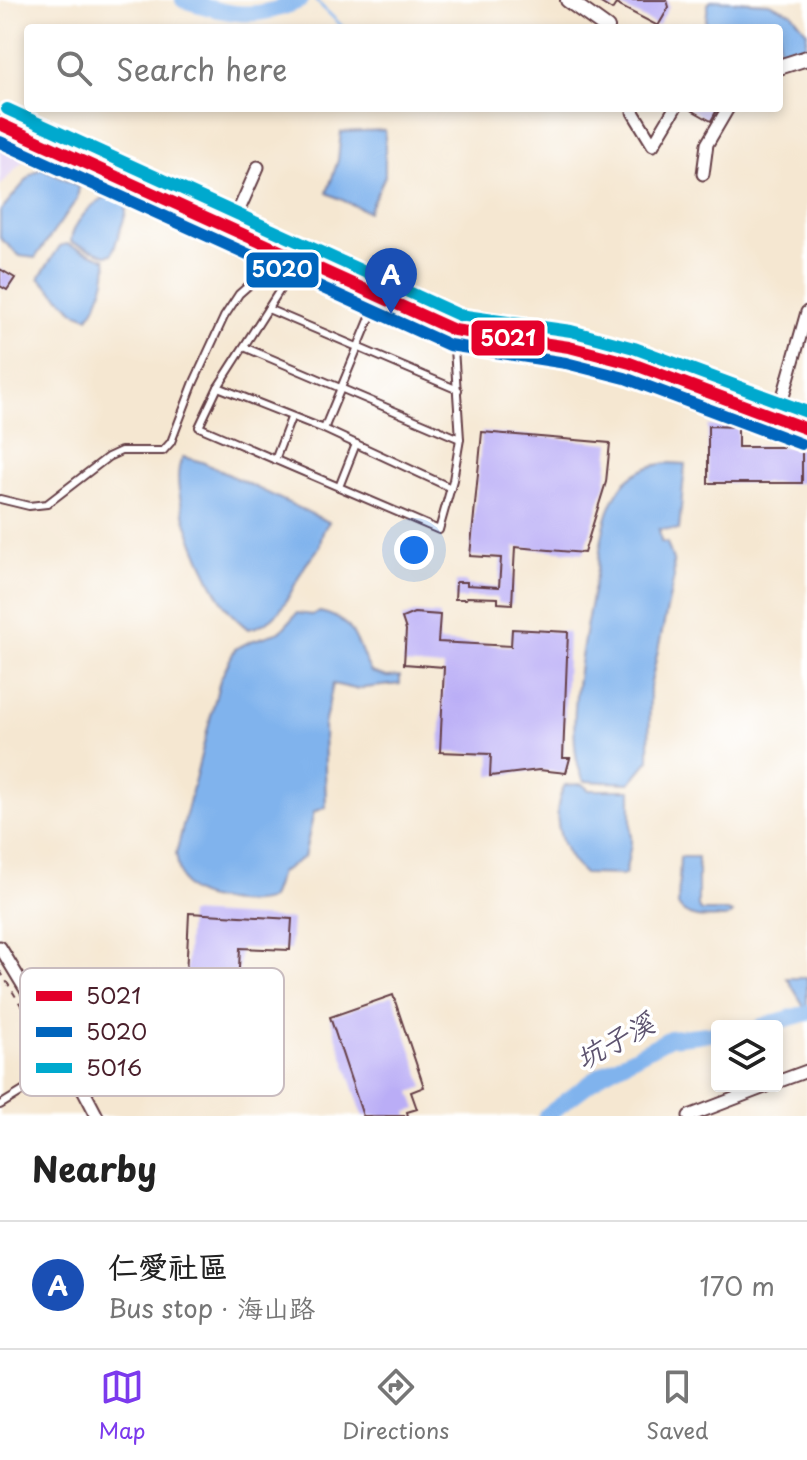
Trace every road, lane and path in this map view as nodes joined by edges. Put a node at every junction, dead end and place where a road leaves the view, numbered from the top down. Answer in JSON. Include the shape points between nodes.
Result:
{"nodes":[{"id":1,"x":568,"y":0,"type":"edge"},
{"id":2,"x":601,"y":24,"type":"edge"},
{"id":3,"x":807,"y":58,"type":"edge"},
{"id":4,"x":783,"y":66,"type":"edge"},
{"id":5,"x":633,"y":112,"type":"dead end"},
{"id":6,"x":673,"y":112,"type":"edge"},
{"id":7,"x":726,"y":112,"type":"edge"},
{"id":8,"x":0,"y":124,"type":"edge"},
{"id":9,"x":258,"y":167,"type":"dead end"},
{"id":10,"x":703,"y":174,"type":"dead end"},
{"id":11,"x":230,"y":230,"type":"junction"},
{"id":12,"x":291,"y":257,"type":"junction"},
{"id":13,"x":379,"y":296,"type":"junction"},
{"id":14,"x":268,"y":309,"type":"junction"},
{"id":15,"x":807,"y":312,"type":"edge"},
{"id":16,"x":454,"y":330,"type":"junction"},
{"id":17,"x":244,"y":347,"type":"junction"},
{"id":18,"x":358,"y":347,"type":"junction"},
{"id":19,"x":218,"y":387,"type":"junction"},
{"id":20,"x":341,"y":389,"type":"junction"},
{"id":21,"x":458,"y":390,"type":"junction"},
{"id":22,"x":291,"y":418,"type":"junction"},
{"id":23,"x":777,"y":418,"type":"junction"},
{"id":24,"x":324,"y":429,"type":"junction"},
{"id":25,"x":807,"y":429,"type":"edge"},
{"id":26,"x":460,"y":439,"type":"junction"},
{"id":27,"x":356,"y":444,"type":"junction"},
{"id":28,"x":275,"y":460,"type":"junction"},
{"id":29,"x":339,"y":487,"type":"junction"},
{"id":30,"x":451,"y":488,"type":"junction"},
{"id":31,"x":0,"y":499,"type":"edge"},
{"id":32,"x":0,"y":947,"type":"edge"},
{"id":33,"x":0,"y":971,"type":"edge"},
{"id":34,"x":20,"y":984,"type":"edge"},
{"id":35,"x":20,"y":1000,"type":"edge"},
{"id":36,"x":807,"y":1071,"type":"edge"},
{"id":37,"x":783,"y":1080,"type":"edge"},
{"id":38,"x":751,"y":1092,"type":"edge"},
{"id":39,"x":20,"y":1093,"type":"edge"},
{"id":40,"x":84,"y":1096,"type":"edge"},
{"id":41,"x":0,"y":1105,"type":"edge"},
{"id":42,"x":97,"y":1116,"type":"edge"},
{"id":43,"x":689,"y":1116,"type":"edge"}],
"edges":[{"from":1,"to":2,"type":"street"},
{"from":3,"to":4,"type":"street"},
{"from":5,"to":6,"type":"street","via":[[653,145]]},
{"from":7,"to":10,"type":"street","via":[[707,144]]},
{"from":8,"to":11,"type":"main road"},
{"from":9,"to":11,"type":"street"},
{"from":11,"to":12,"type":"main road"},
{"from":12,"to":13,"type":"main road"},
{"from":12,"to":14,"type":"lane"},
{"from":12,"to":31,"type":"lane","via":[[239,294],[163,451],[121,451],[47,504]]},
{"from":13,"to":16,"type":"main road"},
{"from":13,"to":18,"type":"lane"},
{"from":14,"to":17,"type":"lane"},
{"from":14,"to":18,"type":"lane"},
{"from":15,"to":23,"type":"street"},
{"from":16,"to":21,"type":"lane"},
{"from":16,"to":23,"type":"main road","via":[[615,359]]},
{"from":17,"to":19,"type":"lane"},
{"from":17,"to":20,"type":"lane"},
{"from":18,"to":20,"type":"lane"},
{"from":18,"to":21,"type":"lane"},
{"from":19,"to":22,"type":"lane"},
{"from":19,"to":28,"type":"lane","via":[[199,427]]},
{"from":20,"to":24,"type":"lane"},
{"from":20,"to":26,"type":"lane"},
{"from":21,"to":26,"type":"lane"},
{"from":22,"to":24,"type":"lane"},
{"from":22,"to":28,"type":"lane"},
{"from":23,"to":25,"type":"main road"},
{"from":24,"to":27,"type":"lane"},
{"from":26,"to":30,"type":"lane"},
{"from":27,"to":29,"type":"lane"},
{"from":27,"to":30,"type":"lane"},
{"from":28,"to":29,"type":"lane"},
{"from":29,"to":30,"type":"lane","via":[[439,530]]},
{"from":32,"to":34,"type":"street"},
{"from":33,"to":35,"type":"path"},
{"from":36,"to":37,"type":"street"},
{"from":38,"to":43,"type":"street"},
{"from":39,"to":41,"type":"lane"},
{"from":40,"to":42,"type":"street"}]}
